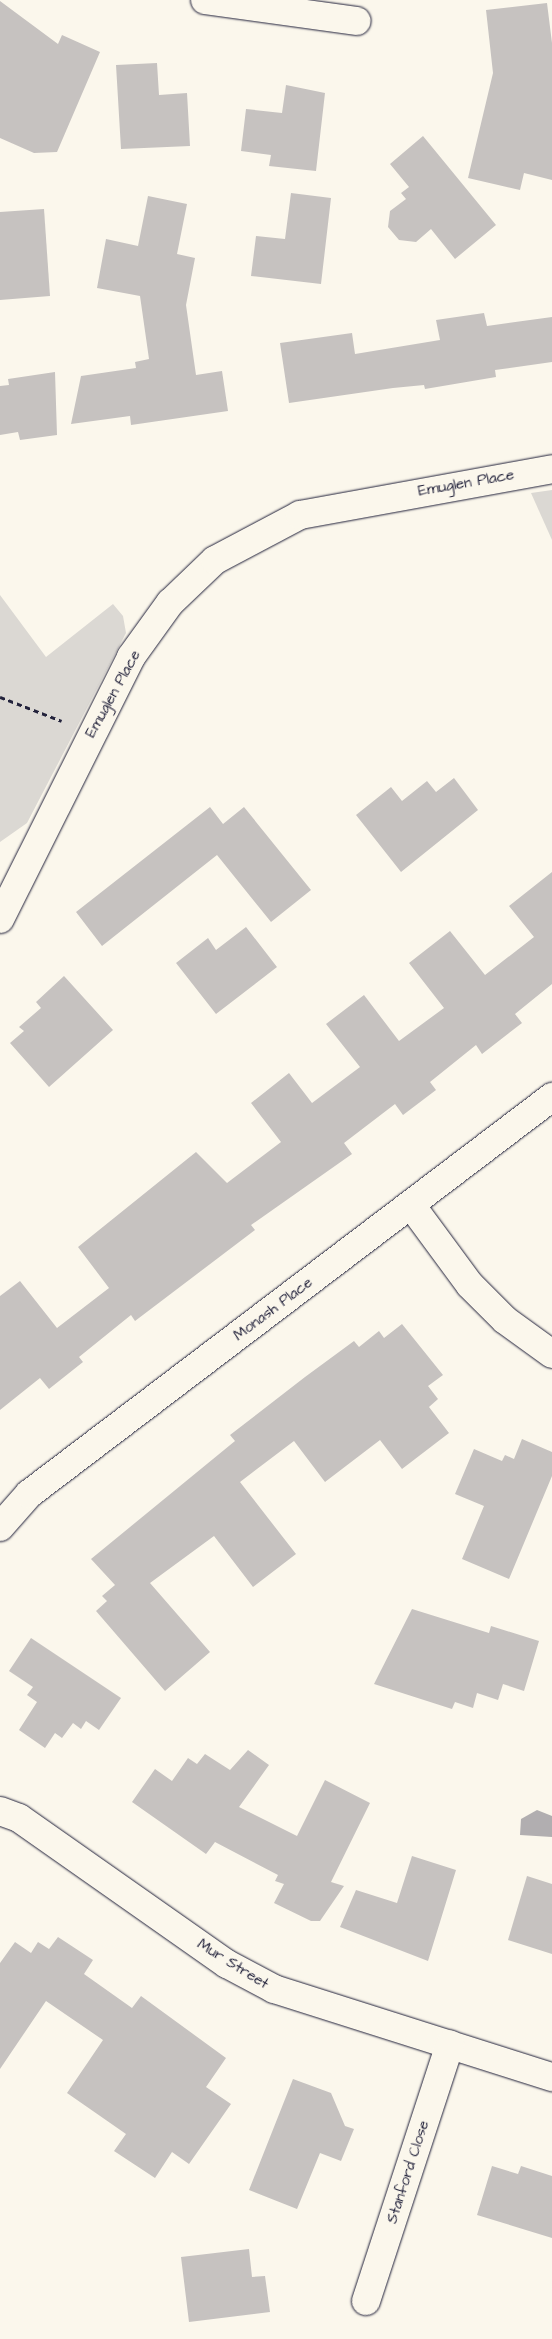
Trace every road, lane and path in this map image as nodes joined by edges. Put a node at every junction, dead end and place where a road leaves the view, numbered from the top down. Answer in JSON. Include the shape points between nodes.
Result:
{"nodes":[{"id":1,"x":204,"y":0,"type":"edge"},
{"id":2,"x":357,"y":21,"type":"dead end"},
{"id":3,"x":552,"y":468,"type":"edge"},
{"id":4,"x":0,"y":697,"type":"edge"},
{"id":5,"x":91,"y":734,"type":"junction"},
{"id":6,"x":0,"y":919,"type":"edge"},
{"id":7,"x":552,"y":1097,"type":"edge"},
{"id":8,"x":411,"y":1205,"type":"junction"},
{"id":9,"x":552,"y":1354,"type":"edge"},
{"id":10,"x":0,"y":1527,"type":"edge"},
{"id":11,"x":0,"y":1811,"type":"edge"},
{"id":12,"x":450,"y":2044,"type":"junction"},
{"id":13,"x":552,"y":2077,"type":"edge"},
{"id":14,"x":366,"y":2301,"type":"dead end"}],
"edges":[{"from":1,"to":2,"type":"street"},
{"from":3,"to":5,"type":"street","name":"Emuglen Place","via":[[344,504],[300,515],[263,532],[215,560],[170,603],[130,657]]},
{"from":4,"to":5,"type":"path"},
{"from":5,"to":6,"type":"street","name":"Emuglen Place"},
{"from":7,"to":8,"type":"street","name":"Monash Place"},
{"from":8,"to":9,"type":"street","via":[[470,1284],[505,1320]]},
{"from":8,"to":10,"type":"street","name":"Monash Place","via":[[29,1494]]},
{"from":11,"to":12,"type":"street","name":"Mur Street","via":[[19,1818],[227,1964],[274,1989]]},
{"from":12,"to":13,"type":"street","name":"Mur Street"},
{"from":12,"to":14,"type":"street","name":"Stanford Close"}]}
